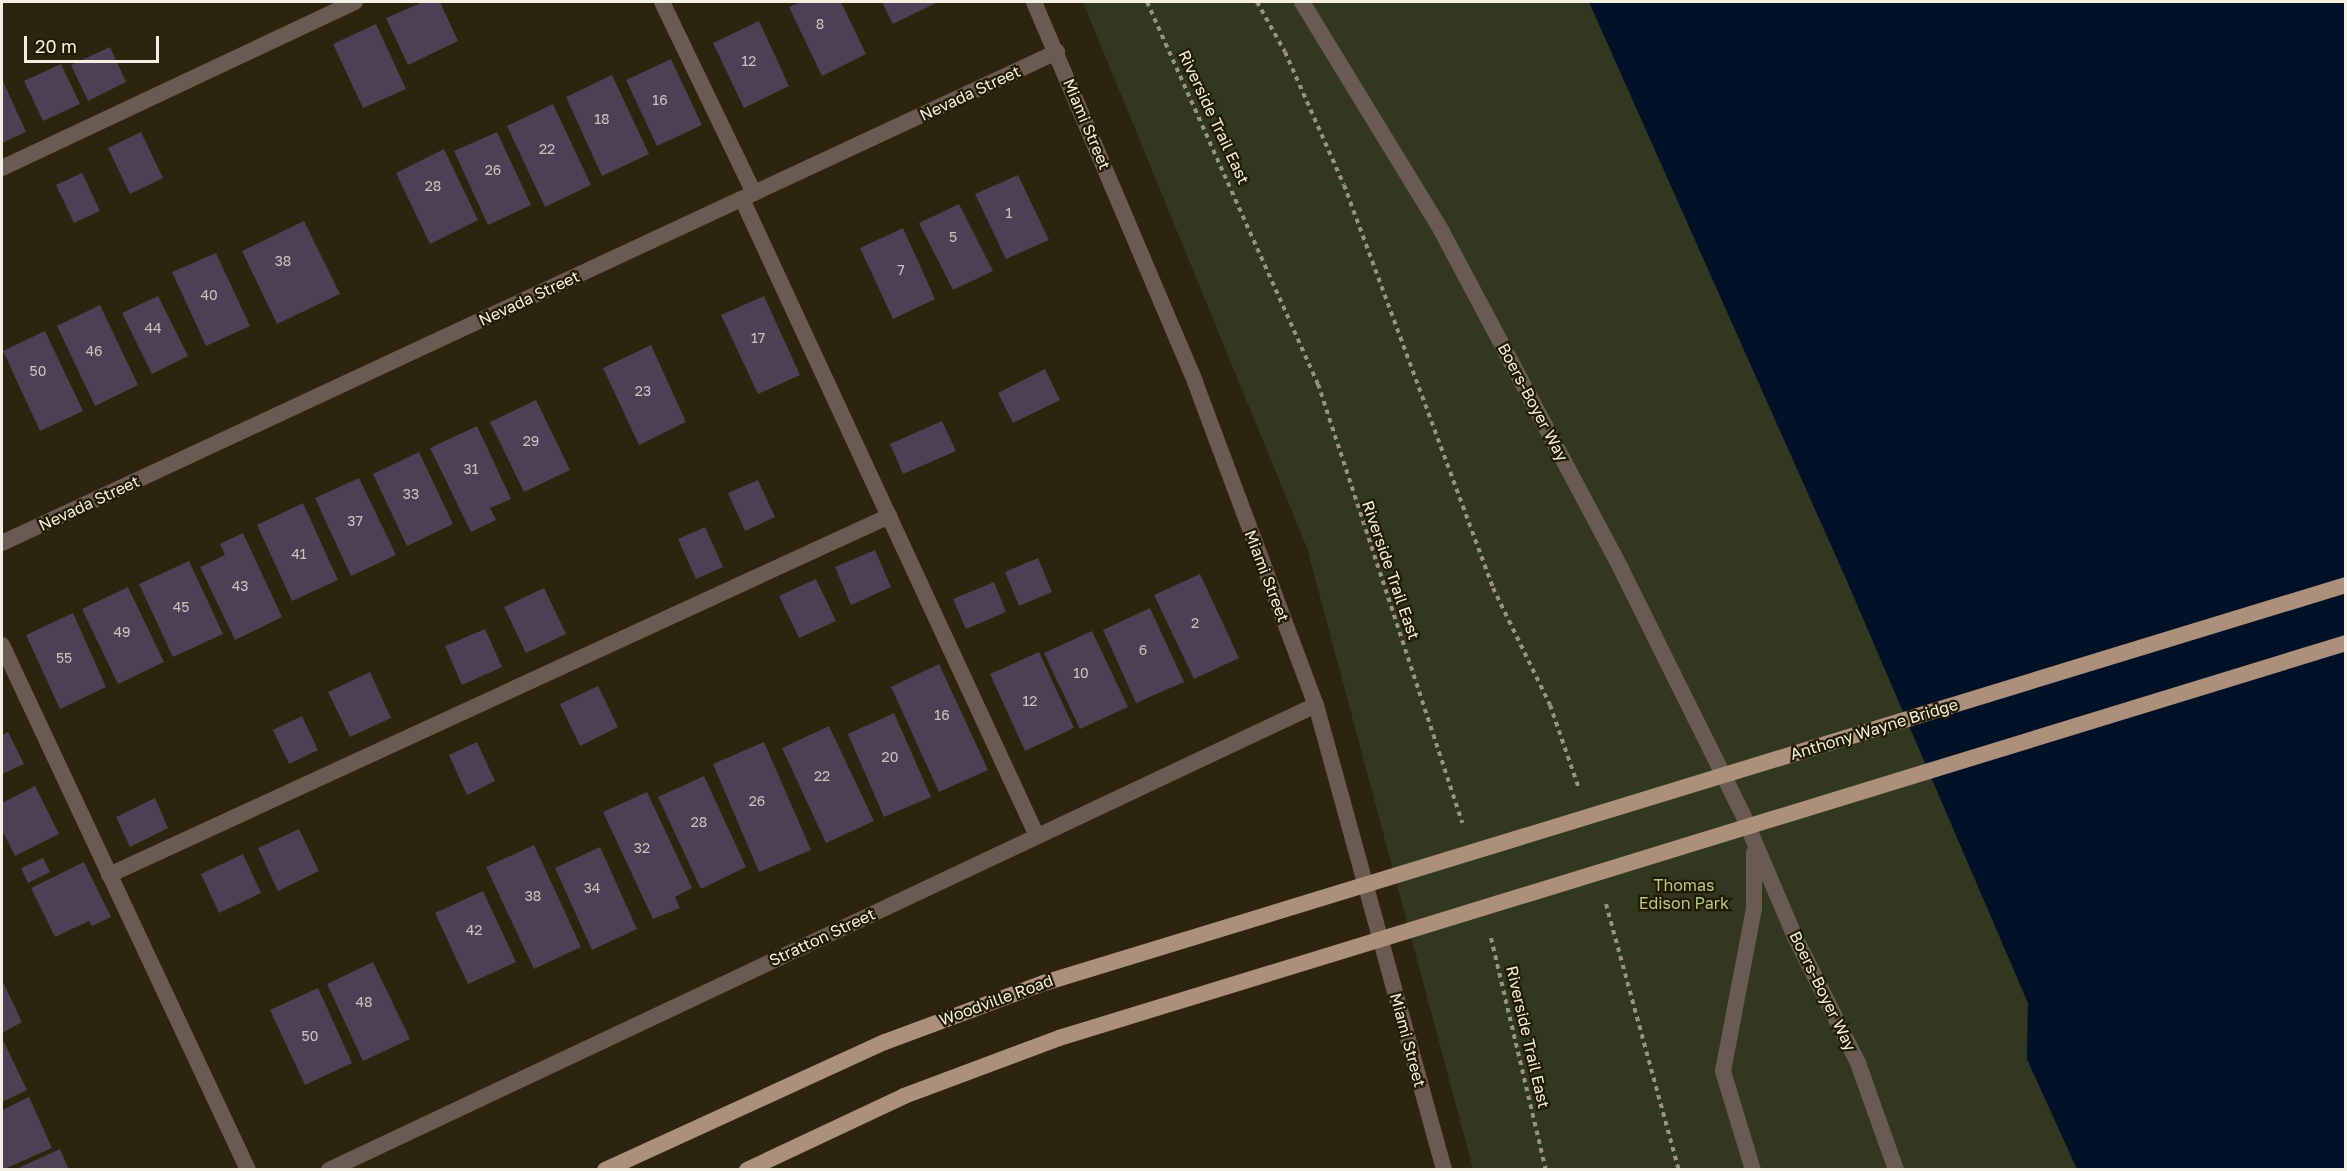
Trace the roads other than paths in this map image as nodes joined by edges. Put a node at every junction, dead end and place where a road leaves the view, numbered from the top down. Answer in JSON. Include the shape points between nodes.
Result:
{"nodes":[{"id":1,"x":355,"y":2,"type":"edge"},
{"id":2,"x":662,"y":2,"type":"edge"},
{"id":3,"x":1034,"y":2,"type":"edge"},
{"id":4,"x":1302,"y":2,"type":"edge"},
{"id":5,"x":1057,"y":52,"type":"junction"},
{"id":6,"x":2,"y":168,"type":"edge"},
{"id":7,"x":748,"y":196,"type":"junction"},
{"id":8,"x":889,"y":516,"type":"junction"},
{"id":9,"x":2,"y":543,"type":"edge"},
{"id":10,"x":2346,"y":585,"type":"edge"},
{"id":11,"x":2346,"y":644,"type":"edge"},
{"id":12,"x":2,"y":645,"type":"edge"},
{"id":13,"x":1316,"y":705,"type":"junction"},
{"id":14,"x":1743,"y":815,"type":"junction"},
{"id":15,"x":1037,"y":836,"type":"junction"},
{"id":16,"x":1402,"y":872,"type":"joint"},
{"id":17,"x":109,"y":875,"type":"junction"},
{"id":18,"x":248,"y":1170,"type":"edge"},
{"id":19,"x":329,"y":1170,"type":"edge"},
{"id":20,"x":604,"y":1170,"type":"edge"},
{"id":21,"x":747,"y":1170,"type":"edge"},
{"id":22,"x":1444,"y":1170,"type":"edge"},
{"id":23,"x":1753,"y":1170,"type":"edge"},
{"id":24,"x":1896,"y":1170,"type":"edge"}],
"edges":[{"from":1,"to":6,"type":"street"},
{"from":2,"to":7,"type":"street"},
{"from":3,"to":5,"type":"street","name":"Miami Street"},
{"from":4,"to":14,"type":"street","name":"Boers-Boyer Way","via":[[1442,231],[1622,571]]},
{"from":5,"to":7,"type":"street","name":"Nevada Street"},
{"from":5,"to":13,"type":"street","name":"Miami Street","via":[[1195,382]]},
{"from":7,"to":8,"type":"street"},
{"from":7,"to":9,"type":"street","name":"Nevada Street"},
{"from":8,"to":15,"type":"street"},
{"from":8,"to":17,"type":"street"},
{"from":10,"to":16,"type":"main road","name":"Anthony Wayne Bridge","bridge":true},
{"from":11,"to":21,"type":"main road","bridge":true,"via":[[1059,1038],[904,1096]]},
{"from":12,"to":17,"type":"street"},
{"from":13,"to":15,"type":"street","name":"Stratton Street"},
{"from":13,"to":22,"type":"street","name":"Miami Street"},
{"from":14,"to":23,"type":"street","name":"Boers-Boyer Way","via":[[1756,860],[1754,909],[1723,1071]]},
{"from":14,"to":24,"type":"street","name":"Boers-Boyer Way","via":[[1795,937],[1858,1063]]},
{"from":15,"to":19,"type":"street","name":"Stratton Street"},
{"from":16,"to":20,"type":"main road","name":"Woodville Road","bridge":true,"via":[[964,1010]]},
{"from":17,"to":18,"type":"street"}]}
